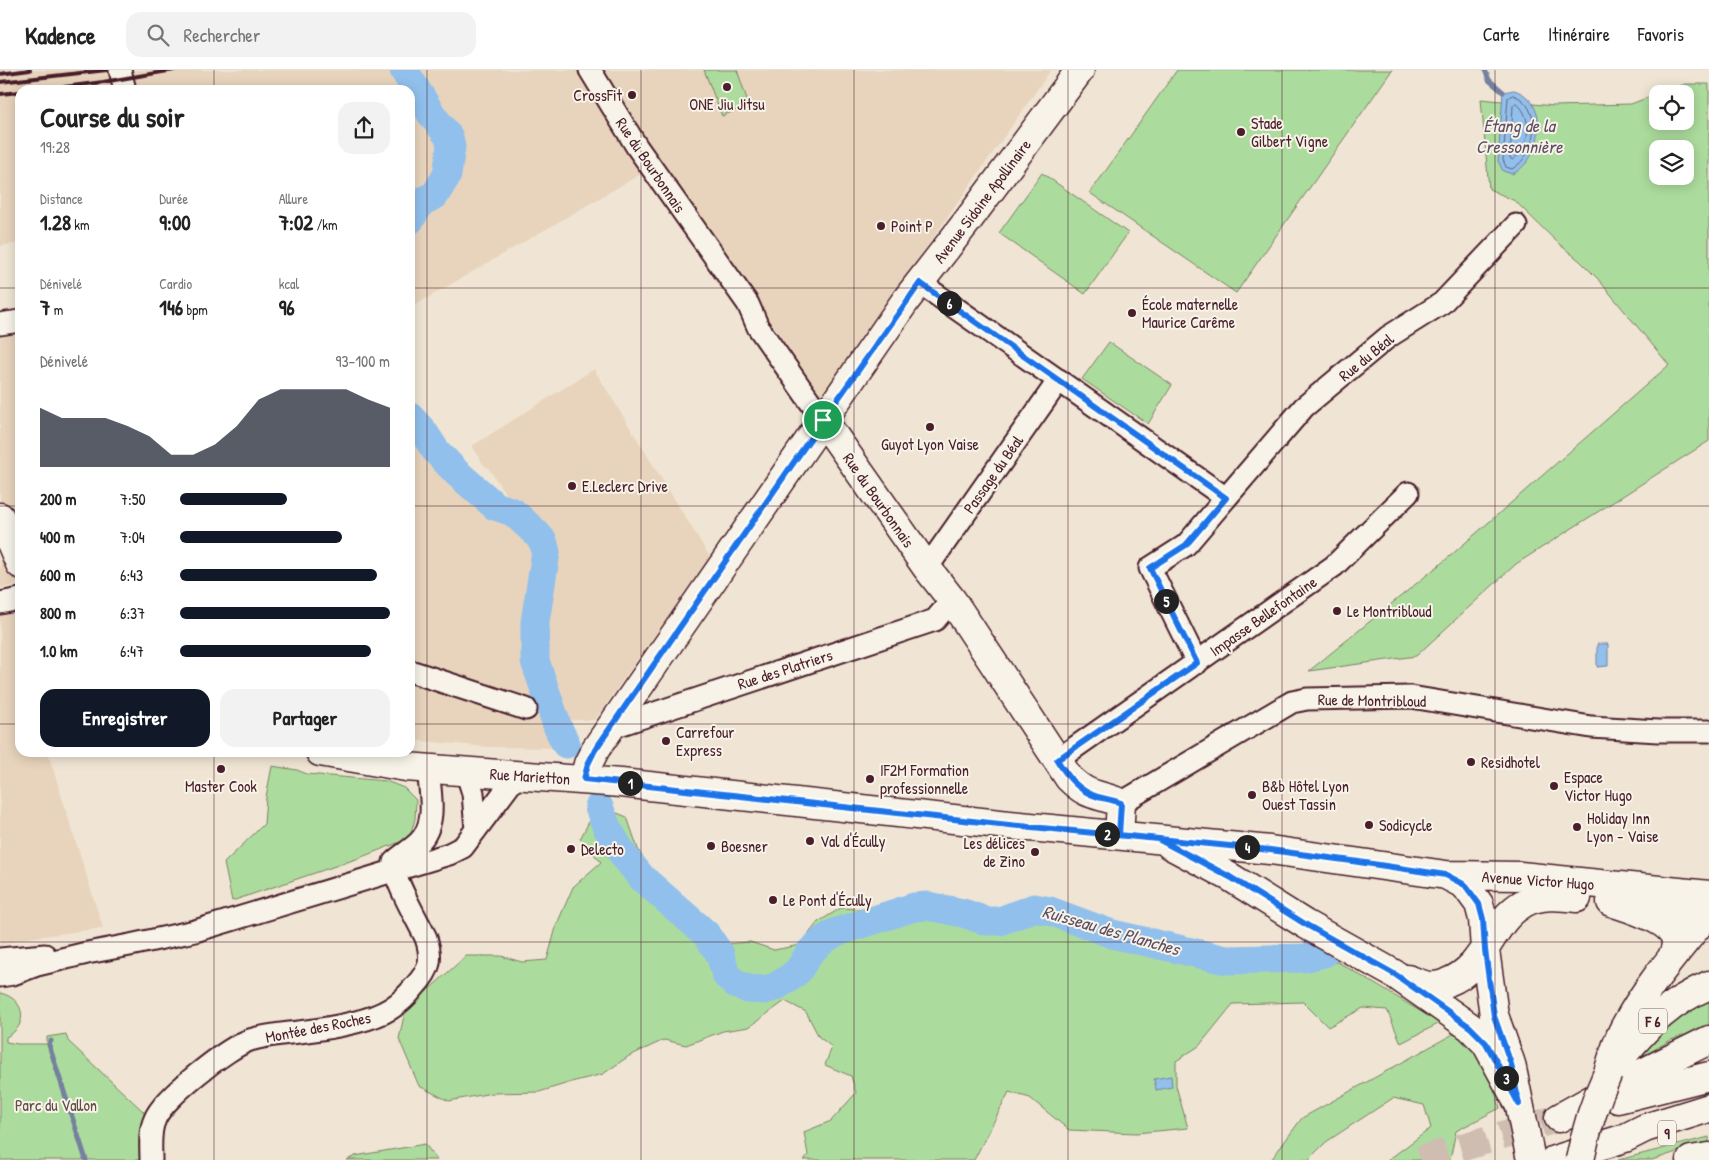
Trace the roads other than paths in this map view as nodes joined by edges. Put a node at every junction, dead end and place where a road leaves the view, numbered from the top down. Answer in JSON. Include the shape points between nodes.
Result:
{"nodes":[{"id":1,"x":120,"y":70,"type":"edge"},
{"id":2,"x":590,"y":70,"type":"edge"},
{"id":3,"x":1080,"y":70,"type":"edge"},
{"id":4,"x":124,"y":85,"type":"edge"},
{"id":5,"x":1516,"y":225,"type":"dead end"},
{"id":6,"x":920,"y":283,"type":"junction"},
{"id":7,"x":15,"y":322,"type":"edge"},
{"id":8,"x":0,"y":324,"type":"edge"},
{"id":9,"x":1059,"y":380,"type":"junction"},
{"id":10,"x":823,"y":420,"type":"junction"},
{"id":11,"x":1408,"y":494,"type":"dead end"},
{"id":12,"x":1226,"y":498,"type":"junction"},
{"id":13,"x":0,"y":517,"type":"edge"},
{"id":14,"x":15,"y":552,"type":"edge"},
{"id":15,"x":927,"y":568,"type":"junction"},
{"id":16,"x":15,"y":600,"type":"edge"},
{"id":17,"x":952,"y":600,"type":"junction"},
{"id":18,"x":0,"y":603,"type":"edge"},
{"id":19,"x":1197,"y":663,"type":"junction"},
{"id":20,"x":415,"y":673,"type":"edge"},
{"id":21,"x":526,"y":709,"type":"dead end"},
{"id":22,"x":610,"y":728,"type":"junction"},
{"id":23,"x":1709,"y":731,"type":"edge"},
{"id":24,"x":348,"y":757,"type":"edge"},
{"id":25,"x":1057,"y":760,"type":"junction"},
{"id":26,"x":428,"y":769,"type":"junction"},
{"id":27,"x":466,"y":771,"type":"junction"},
{"id":28,"x":517,"y":775,"type":"junction"},
{"id":29,"x":584,"y":779,"type":"junction"},
{"id":30,"x":1121,"y":803,"type":"junction"},
{"id":31,"x":476,"y":830,"type":"junction"},
{"id":32,"x":1119,"y":835,"type":"junction"},
{"id":33,"x":1158,"y":839,"type":"junction"},
{"id":34,"x":407,"y":851,"type":"junction"},
{"id":35,"x":1324,"y":858,"type":"junction"},
{"id":36,"x":393,"y":871,"type":"junction"},
{"id":37,"x":1446,"y":875,"type":"junction"},
{"id":38,"x":1255,"y":892,"type":"junction"},
{"id":39,"x":1610,"y":902,"type":"junction"},
{"id":40,"x":273,"y":906,"type":"junction"},
{"id":41,"x":1708,"y":912,"type":"edge"},
{"id":42,"x":1485,"y":950,"type":"junction"},
{"id":43,"x":87,"y":953,"type":"junction"},
{"id":44,"x":1672,"y":957,"type":"junction"},
{"id":45,"x":0,"y":959,"type":"edge"},
{"id":46,"x":1396,"y":975,"type":"junction"},
{"id":47,"x":0,"y":976,"type":"edge"},
{"id":48,"x":1709,"y":984,"type":"edge"},
{"id":49,"x":1704,"y":1041,"type":"edge"},
{"id":50,"x":1608,"y":1073,"type":"junction"},
{"id":51,"x":1709,"y":1076,"type":"edge"},
{"id":52,"x":1519,"y":1104,"type":"junction"},
{"id":53,"x":1709,"y":1108,"type":"edge"},
{"id":54,"x":1709,"y":1125,"type":"edge"},
{"id":55,"x":1625,"y":1138,"type":"junction"},
{"id":56,"x":1709,"y":1157,"type":"edge"},
{"id":57,"x":151,"y":1160,"type":"edge"},
{"id":58,"x":1530,"y":1160,"type":"edge"},
{"id":59,"x":1554,"y":1160,"type":"edge"},
{"id":60,"x":1580,"y":1160,"type":"edge"},
{"id":61,"x":1690,"y":1160,"type":"edge"}],
"edges":[{"from":1,"to":4,"type":"street"},
{"from":2,"to":10,"type":"street","name":"Rue du Bourbonnais","via":[[637,147],[748,304],[758,327]]},
{"from":3,"to":6,"type":"main road","name":"Avenue Sidoine Apollinaire"},
{"from":5,"to":12,"type":"street","name":"Rue du Béal","via":[[1442,303],[1388,338],[1304,408]]},
{"from":6,"to":9,"type":"street"},
{"from":6,"to":10,"type":"main road","name":"Avenue Sidoine Apollinaire"},
{"from":7,"to":8,"type":"street"},
{"from":9,"to":12,"type":"street"},
{"from":9,"to":15,"type":"street","name":"Passage du Béal"},
{"from":10,"to":15,"type":"main road","name":"Rue du Bourbonnais"},
{"from":10,"to":22,"type":"main road","name":"Avenue Sidoine Apollinaire"},
{"from":11,"to":19,"type":"street","name":"Impasse Bellefontaine","via":[[1334,566]]},
{"from":12,"to":19,"type":"street","name":"Rue du Béal","via":[[1186,545],[1150,568]]},
{"from":13,"to":14,"type":"main road"},
{"from":15,"to":17,"type":"main road","name":"Rue du Bourbonnais"},
{"from":16,"to":18,"type":"street"},
{"from":17,"to":22,"type":"street","name":"Rue des Platriers","via":[[935,620]]},
{"from":17,"to":25,"type":"main road","name":"Rue du Bourbonnais"},
{"from":19,"to":25,"type":"street","name":"Impasse Bellefontaine"},
{"from":20,"to":21,"type":"street"},
{"from":22,"to":29,"type":"main road","name":"Avenue Sidoine Apollinaire","via":[[593,754]]},
{"from":23,"to":30,"type":"street","name":"Rue de Montribloud","via":[[1591,727],[1411,697],[1307,698],[1292,702]]},
{"from":24,"to":26,"type":"main road","name":"Rue Marietton"},
{"from":25,"to":30,"type":"main road","name":"Rue du Bourbonnais","via":[[1078,787]]},
{"from":26,"to":27,"type":"main road","name":"Rue Marietton"},
{"from":26,"to":34,"type":"street","via":[[432,807],[429,826],[420,842]]},
{"from":27,"to":28,"type":"main road","name":"Rue Marietton"},
{"from":27,"to":31,"type":"street","via":[[474,793]]},
{"from":28,"to":29,"type":"main road","name":"Rue Marietton"},
{"from":28,"to":31,"type":"street"},
{"from":29,"to":32,"type":"main road","name":"Rue Marietton"},
{"from":30,"to":32,"type":"main road"},
{"from":31,"to":36,"type":"street","via":[[463,847],[449,854]]},
{"from":32,"to":33,"type":"main road","name":"Rue Marietton"},
{"from":33,"to":35,"type":"main road","name":"Avenue Victor Hugo"},
{"from":33,"to":38,"type":"main road"},
{"from":34,"to":36,"type":"street","via":[[394,862]]},
{"from":34,"to":40,"type":"street","via":[[367,864]]},
{"from":35,"to":37,"type":"main road","name":"Avenue Victor Hugo"},
{"from":35,"to":38,"type":"main road","via":[[1269,857],[1254,862],[1248,868],[1247,876]]},
{"from":36,"to":40,"type":"street"},
{"from":36,"to":57,"type":"street","name":"Montée des Roches","via":[[430,948],[425,975],[400,1003],[374,1017],[268,1036],[234,1046],[161,1108],[152,1126]]},
{"from":37,"to":41,"type":"main road","name":"Avenue Victor Hugo","via":[[1520,876]]},
{"from":37,"to":42,"type":"main road","via":[[1465,885],[1479,904]]},
{"from":38,"to":46,"type":"main road"},
{"from":39,"to":41,"type":"main road","name":"Avenue Victor Hugo"},
{"from":39,"to":42,"type":"main road","name":"Avenue Victor Hugo","via":[[1567,896],[1547,896],[1526,902],[1500,925]]},
{"from":39,"to":44,"type":"main road","via":[[1655,919],[1672,931],[1676,943]]},
{"from":40,"to":43,"type":"street","via":[[195,931]]},
{"from":41,"to":44,"type":"main road"},
{"from":42,"to":46,"type":"main road","name":"Avenue Victor Hugo","via":[[1464,974],[1442,985],[1430,986]]},
{"from":42,"to":52,"type":"main road","via":[[1494,1016],[1511,1064]]},
{"from":43,"to":45,"type":"street"},
{"from":43,"to":47,"type":"street"},
{"from":44,"to":50,"type":"main road","via":[[1657,974],[1626,1024]]},
{"from":46,"to":52,"type":"main road","via":[[1478,1034],[1497,1060]]},
{"from":48,"to":50,"type":"main road","number":"F 6","via":[[1680,999],[1657,1017]]},
{"from":49,"to":51,"type":"main road","via":[[1559,1118]]},
{"from":50,"to":60,"type":"main road","bridge":true,"via":[[1589,1120]]},
{"from":52,"to":58,"type":"main road"},
{"from":53,"to":55,"type":"main road","via":[[1645,1128]]},
{"from":54,"to":55,"type":"main road","number":"9","via":[[1648,1137]]},
{"from":55,"to":59,"type":"main road"},
{"from":56,"to":61,"type":"main road"}]}
